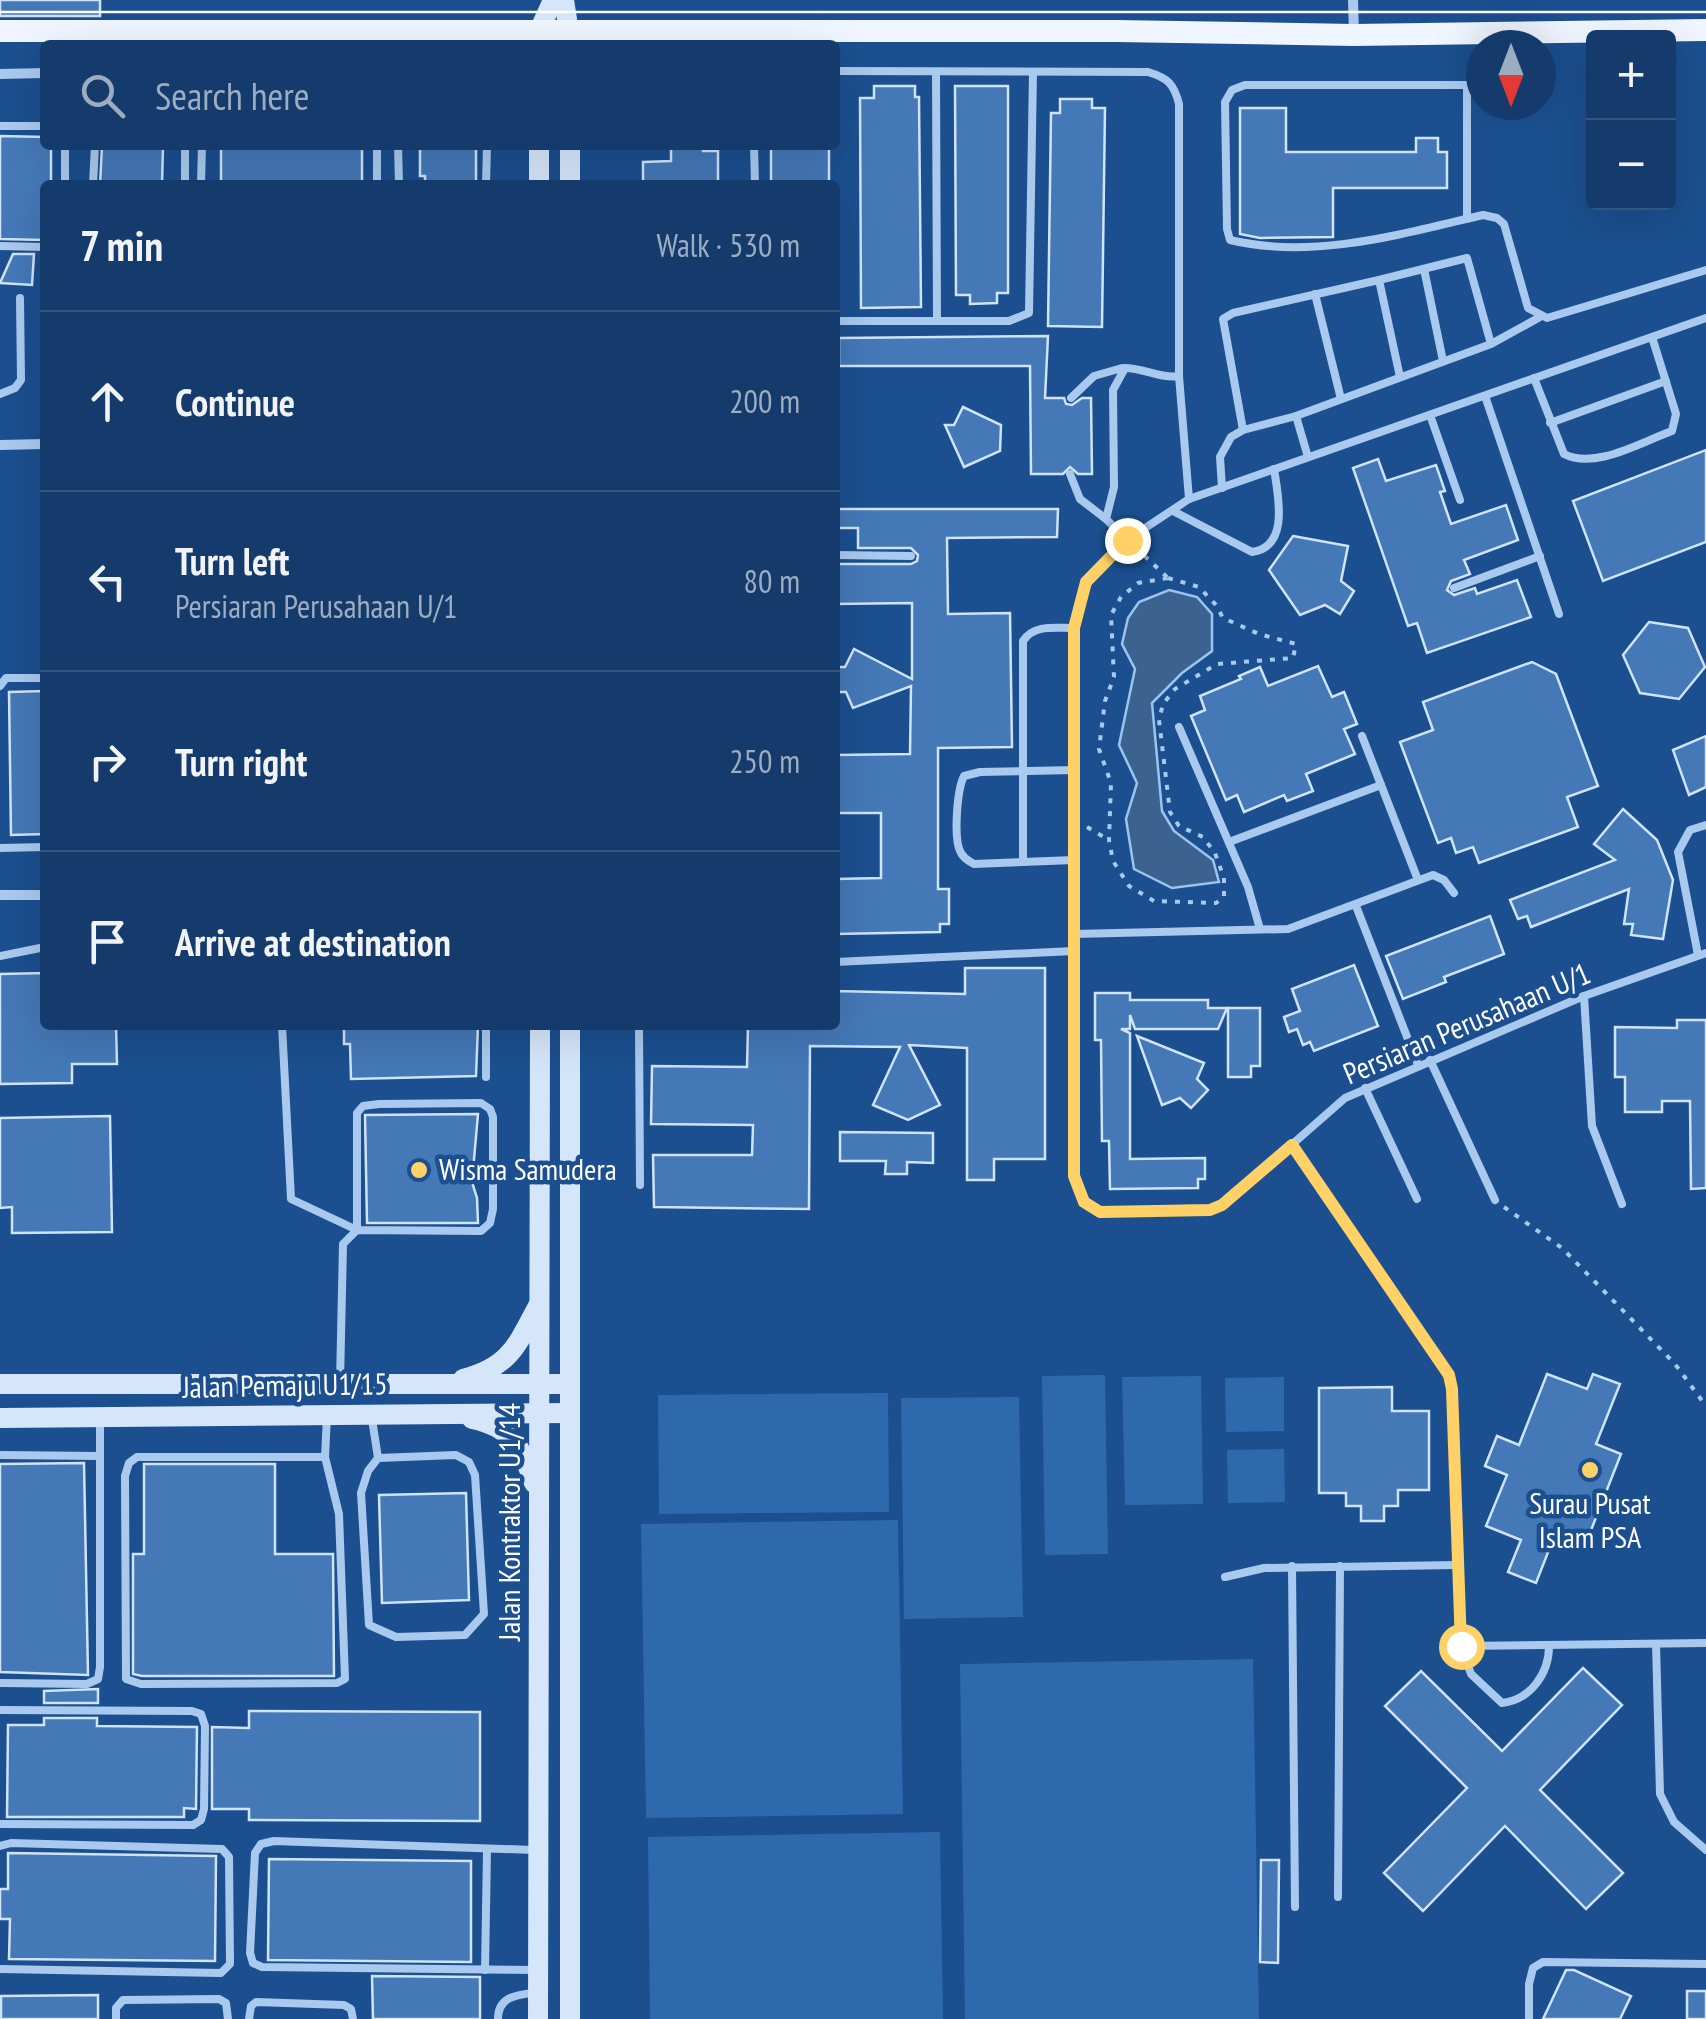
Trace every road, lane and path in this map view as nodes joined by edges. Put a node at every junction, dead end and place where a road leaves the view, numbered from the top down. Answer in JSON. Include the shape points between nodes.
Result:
{"nodes":[{"id":1,"x":553,"y":0,"type":"edge"},
{"id":2,"x":564,"y":0,"type":"edge"},
{"id":3,"x":1354,"y":0,"type":"edge"},
{"id":4,"x":1706,"y":30,"type":"edge"},
{"id":5,"x":0,"y":31,"type":"edge"},
{"id":6,"x":364,"y":31,"type":"junction"},
{"id":7,"x":1354,"y":35,"type":"junction"},
{"id":8,"x":539,"y":38,"type":"edge"},
{"id":9,"x":475,"y":40,"type":"edge"},
{"id":10,"x":577,"y":40,"type":"edge"},
{"id":11,"x":840,"y":72,"type":"edge"},
{"id":12,"x":936,"y":72,"type":"junction"},
{"id":13,"x":1033,"y":72,"type":"junction"},
{"id":14,"x":0,"y":74,"type":"edge"},
{"id":15,"x":40,"y":74,"type":"edge"},
{"id":16,"x":0,"y":126,"type":"edge"},
{"id":17,"x":40,"y":126,"type":"edge"},
{"id":18,"x":64,"y":150,"type":"edge"},
{"id":19,"x":95,"y":150,"type":"edge"},
{"id":20,"x":185,"y":150,"type":"edge"},
{"id":21,"x":202,"y":150,"type":"edge"},
{"id":22,"x":377,"y":150,"type":"edge"},
{"id":23,"x":398,"y":150,"type":"edge"},
{"id":24,"x":487,"y":150,"type":"edge"},
{"id":25,"x":539,"y":150,"type":"edge"},
{"id":26,"x":570,"y":150,"type":"edge"},
{"id":27,"x":754,"y":150,"type":"edge"},
{"id":28,"x":66,"y":180,"type":"edge"},
{"id":29,"x":93,"y":180,"type":"edge"},
{"id":30,"x":185,"y":180,"type":"edge"},
{"id":31,"x":201,"y":180,"type":"edge"},
{"id":32,"x":376,"y":180,"type":"edge"},
{"id":33,"x":399,"y":180,"type":"edge"},
{"id":34,"x":486,"y":180,"type":"edge"},
{"id":35,"x":539,"y":180,"type":"edge"},
{"id":36,"x":570,"y":180,"type":"edge"},
{"id":37,"x":755,"y":180,"type":"edge"},
{"id":38,"x":1467,"y":219,"type":"junction"},
{"id":39,"x":0,"y":246,"type":"edge"},
{"id":40,"x":40,"y":248,"type":"edge"},
{"id":41,"x":1424,"y":269,"type":"junction"},
{"id":42,"x":1706,"y":270,"type":"edge"},
{"id":43,"x":1379,"y":280,"type":"junction"},
{"id":44,"x":1315,"y":294,"type":"junction"},
{"id":45,"x":20,"y":298,"type":"dead end"},
{"id":46,"x":1540,"y":317,"type":"junction"},
{"id":47,"x":1706,"y":318,"type":"edge"},
{"id":48,"x":840,"y":321,"type":"edge"},
{"id":49,"x":937,"y":321,"type":"junction"},
{"id":50,"x":1652,"y":337,"type":"junction"},
{"id":51,"x":1491,"y":344,"type":"junction"},
{"id":52,"x":1444,"y":361,"type":"junction"},
{"id":53,"x":1125,"y":368,"type":"junction"},
{"id":54,"x":1180,"y":376,"type":"junction"},
{"id":55,"x":1400,"y":377,"type":"junction"},
{"id":56,"x":1534,"y":378,"type":"junction"},
{"id":57,"x":1666,"y":381,"type":"junction"},
{"id":58,"x":0,"y":394,"type":"edge"},
{"id":59,"x":1485,"y":396,"type":"junction"},
{"id":60,"x":1071,"y":398,"type":"dead end"},
{"id":61,"x":1342,"y":399,"type":"junction"},
{"id":62,"x":1430,"y":414,"type":"junction"},
{"id":63,"x":1296,"y":416,"type":"junction"},
{"id":64,"x":1550,"y":424,"type":"junction"},
{"id":65,"x":1243,"y":430,"type":"junction"},
{"id":66,"x":40,"y":444,"type":"edge"},
{"id":67,"x":0,"y":445,"type":"edge"},
{"id":68,"x":1308,"y":458,"type":"junction"},
{"id":69,"x":1274,"y":470,"type":"junction"},
{"id":70,"x":1070,"y":474,"type":"dead end"},
{"id":71,"x":1222,"y":488,"type":"junction"},
{"id":72,"x":1189,"y":499,"type":"junction"},
{"id":73,"x":1460,"y":500,"type":"dead end"},
{"id":74,"x":1173,"y":511,"type":"junction"},
{"id":75,"x":1106,"y":520,"type":"junction"},
{"id":76,"x":1127,"y":540,"type":"junction"},
{"id":77,"x":840,"y":555,"type":"edge"},
{"id":78,"x":911,"y":556,"type":"dead end"},
{"id":79,"x":1540,"y":556,"type":"junction"},
{"id":80,"x":1168,"y":578,"type":"dead end"},
{"id":81,"x":1454,"y":588,"type":"dead end"},
{"id":82,"x":1559,"y":614,"type":"dead end"},
{"id":83,"x":1074,"y":628,"type":"junction"},
{"id":84,"x":40,"y":678,"type":"edge"},
{"id":85,"x":0,"y":686,"type":"edge"},
{"id":86,"x":1180,"y":726,"type":"dead end"},
{"id":87,"x":1362,"y":736,"type":"dead end"},
{"id":88,"x":1074,"y":770,"type":"junction"},
{"id":89,"x":1024,"y":771,"type":"junction"},
{"id":90,"x":1381,"y":785,"type":"junction"},
{"id":91,"x":1074,"y":815,"type":"junction"},
{"id":92,"x":1706,"y":825,"type":"edge"},
{"id":93,"x":1108,"y":840,"type":"dead end"},
{"id":94,"x":1229,"y":842,"type":"junction"},
{"id":95,"x":40,"y":847,"type":"edge"},
{"id":96,"x":0,"y":848,"type":"edge"},
{"id":97,"x":1074,"y":860,"type":"junction"},
{"id":98,"x":1023,"y":862,"type":"junction"},
{"id":99,"x":1418,"y":880,"type":"junction"},
{"id":100,"x":1454,"y":893,"type":"dead end"},
{"id":101,"x":0,"y":895,"type":"edge"},
{"id":102,"x":40,"y":895,"type":"edge"},
{"id":103,"x":1356,"y":906,"type":"junction"},
{"id":104,"x":1260,"y":929,"type":"junction"},
{"id":105,"x":1074,"y":934,"type":"junction"},
{"id":106,"x":40,"y":947,"type":"edge"},
{"id":107,"x":1074,"y":951,"type":"junction"},
{"id":108,"x":1702,"y":954,"type":"edge"},
{"id":109,"x":0,"y":956,"type":"edge"},
{"id":110,"x":840,"y":962,"type":"edge"},
{"id":111,"x":1584,"y":996,"type":"junction"},
{"id":112,"x":282,"y":1030,"type":"edge"},
{"id":113,"x":486,"y":1030,"type":"edge"},
{"id":114,"x":540,"y":1030,"type":"edge"},
{"id":115,"x":570,"y":1030,"type":"edge"},
{"id":116,"x":638,"y":1030,"type":"edge"},
{"id":117,"x":1430,"y":1060,"type":"junction"},
{"id":118,"x":1418,"y":1065,"type":"junction"},
{"id":119,"x":486,"y":1077,"type":"dead end"},
{"id":120,"x":1366,"y":1088,"type":"junction"},
{"id":121,"x":1292,"y":1145,"type":"junction"},
{"id":122,"x":640,"y":1186,"type":"dead end"},
{"id":123,"x":1417,"y":1199,"type":"dead end"},
{"id":124,"x":1495,"y":1200,"type":"joint"},
{"id":125,"x":1622,"y":1204,"type":"dead end"},
{"id":126,"x":357,"y":1230,"type":"junction"},
{"id":127,"x":541,"y":1302,"type":"junction"},
{"id":128,"x":0,"y":1384,"type":"edge"},
{"id":129,"x":570,"y":1384,"type":"junction"},
{"id":130,"x":340,"y":1385,"type":"junction"},
{"id":131,"x":442,"y":1385,"type":"junction"},
{"id":132,"x":540,"y":1385,"type":"junction"},
{"id":133,"x":1706,"y":1406,"type":"edge"},
{"id":134,"x":540,"y":1413,"type":"junction"},
{"id":135,"x":570,"y":1413,"type":"junction"},
{"id":136,"x":443,"y":1414,"type":"junction"},
{"id":137,"x":327,"y":1415,"type":"junction"},
{"id":138,"x":371,"y":1415,"type":"junction"},
{"id":139,"x":0,"y":1418,"type":"edge"},
{"id":140,"x":100,"y":1418,"type":"junction"},
{"id":141,"x":0,"y":1455,"type":"edge"},
{"id":142,"x":99,"y":1456,"type":"junction"},
{"id":143,"x":325,"y":1457,"type":"junction"},
{"id":144,"x":378,"y":1458,"type":"junction"},
{"id":145,"x":540,"y":1499,"type":"junction"},
{"id":146,"x":1456,"y":1564,"type":"junction"},
{"id":147,"x":1292,"y":1566,"type":"junction"},
{"id":148,"x":1340,"y":1566,"type":"junction"},
{"id":149,"x":1225,"y":1577,"type":"dead end"},
{"id":150,"x":1706,"y":1643,"type":"edge"},
{"id":151,"x":1656,"y":1644,"type":"junction"},
{"id":152,"x":1461,"y":1646,"type":"junction"},
{"id":153,"x":1549,"y":1646,"type":"junction"},
{"id":154,"x":0,"y":1683,"type":"edge"},
{"id":155,"x":0,"y":1710,"type":"edge"},
{"id":156,"x":0,"y":1824,"type":"edge"},
{"id":157,"x":0,"y":1846,"type":"edge"},
{"id":158,"x":487,"y":1850,"type":"junction"},
{"id":159,"x":538,"y":1850,"type":"junction"},
{"id":160,"x":1706,"y":1850,"type":"edge"},
{"id":161,"x":1338,"y":1897,"type":"dead end"},
{"id":162,"x":1295,"y":1908,"type":"dead end"},
{"id":163,"x":1706,"y":1964,"type":"edge"},
{"id":164,"x":0,"y":1969,"type":"edge"},
{"id":165,"x":486,"y":1970,"type":"junction"},
{"id":166,"x":538,"y":1981,"type":"junction"},
{"id":167,"x":116,"y":2019,"type":"edge"},
{"id":168,"x":228,"y":2019,"type":"edge"},
{"id":169,"x":249,"y":2019,"type":"edge"},
{"id":170,"x":352,"y":2019,"type":"edge"},
{"id":171,"x":498,"y":2019,"type":"edge"},
{"id":172,"x":538,"y":2019,"type":"edge"},
{"id":173,"x":570,"y":2019,"type":"edge"},
{"id":174,"x":1529,"y":2019,"type":"edge"}],
"edges":[{"from":1,"to":8,"type":"street"},
{"from":2,"to":10,"type":"street"},
{"from":3,"to":7,"type":"street"},
{"from":4,"to":7,"type":"main road"},
{"from":5,"to":6,"type":"main road"},
{"from":6,"to":8,"type":"main road"},
{"from":6,"to":9,"type":"main road"},
{"from":7,"to":10,"type":"main road","via":[[712,31]]},
{"from":8,"to":10,"type":"main road"},
{"from":11,"to":12,"type":"lane"},
{"from":12,"to":13,"type":"lane"},
{"from":12,"to":49,"type":"lane"},
{"from":13,"to":49,"type":"lane","via":[[1029,313],[1009,321]]},
{"from":13,"to":54,"type":"lane","via":[[1148,72],[1174,86]]},
{"from":14,"to":15,"type":"street"},
{"from":16,"to":17,"type":"lane"},
{"from":18,"to":28,"type":"lane"},
{"from":19,"to":29,"type":"lane"},
{"from":20,"to":30,"type":"lane"},
{"from":21,"to":31,"type":"lane"},
{"from":22,"to":32,"type":"lane"},
{"from":23,"to":33,"type":"lane"},
{"from":24,"to":34,"type":"lane"},
{"from":25,"to":35,"type":"street"},
{"from":26,"to":36,"type":"street"},
{"from":27,"to":37,"type":"lane"},
{"from":38,"to":38,"type":"lane","via":[[1373,242],[1288,246],[1230,240],[1225,102],[1245,85],[1468,85]]},
{"from":38,"to":46,"type":"lane","via":[[1483,216],[1504,224],[1528,308]]},
{"from":39,"to":40,"type":"lane"},
{"from":41,"to":43,"type":"lane"},
{"from":41,"to":51,"type":"lane","via":[[1468,258]]},
{"from":41,"to":52,"type":"lane"},
{"from":42,"to":46,"type":"lane"},
{"from":43,"to":44,"type":"lane"},
{"from":43,"to":55,"type":"lane"},
{"from":44,"to":61,"type":"lane"},
{"from":44,"to":65,"type":"lane","via":[[1222,319]]},
{"from":45,"to":58,"type":"lane","via":[[21,380]]},
{"from":46,"to":51,"type":"lane"},
{"from":47,"to":50,"type":"lane"},
{"from":48,"to":49,"type":"lane"},
{"from":50,"to":56,"type":"lane"},
{"from":50,"to":57,"type":"lane"},
{"from":51,"to":52,"type":"lane"},
{"from":52,"to":55,"type":"lane"},
{"from":53,"to":54,"type":"lane"},
{"from":53,"to":60,"type":"lane","via":[[1094,376]]},
{"from":53,"to":75,"type":"lane","via":[[1112,390],[1114,487]]},
{"from":54,"to":72,"type":"lane"},
{"from":55,"to":61,"type":"lane"},
{"from":56,"to":59,"type":"lane"},
{"from":56,"to":64,"type":"lane"},
{"from":57,"to":64,"type":"lane"},
{"from":57,"to":64,"type":"lane","via":[[1676,414],[1672,432],[1576,460],[1564,454]]},
{"from":59,"to":62,"type":"lane"},
{"from":59,"to":79,"type":"lane"},
{"from":61,"to":63,"type":"lane"},
{"from":62,"to":68,"type":"lane"},
{"from":62,"to":73,"type":"lane"},
{"from":63,"to":65,"type":"lane"},
{"from":63,"to":68,"type":"lane"},
{"from":65,"to":71,"type":"lane","via":[[1220,456]]},
{"from":66,"to":67,"type":"street"},
{"from":68,"to":69,"type":"lane"},
{"from":69,"to":71,"type":"lane"},
{"from":69,"to":74,"type":"lane","via":[[1280,518],[1260,551]]},
{"from":70,"to":75,"type":"lane","via":[[1080,499]]},
{"from":71,"to":72,"type":"lane"},
{"from":72,"to":74,"type":"lane"},
{"from":74,"to":76,"type":"lane"},
{"from":75,"to":76,"type":"lane"},
{"from":76,"to":80,"type":"path"},
{"from":76,"to":83,"type":"lane","via":[[1086,582]]},
{"from":77,"to":78,"type":"lane"},
{"from":79,"to":81,"type":"lane"},
{"from":79,"to":82,"type":"lane"},
{"from":83,"to":88,"type":"lane"},
{"from":83,"to":89,"type":"lane","via":[[1042,628],[1023,641]]},
{"from":84,"to":85,"type":"lane","via":[[6,678]]},
{"from":86,"to":94,"type":"lane"},
{"from":87,"to":90,"type":"lane"},
{"from":88,"to":89,"type":"lane"},
{"from":88,"to":91,"type":"lane"},
{"from":89,"to":98,"type":"lane"},
{"from":89,"to":98,"type":"lane","via":[[964,776],[958,788],[963,858],[974,864]]},
{"from":90,"to":94,"type":"lane"},
{"from":90,"to":99,"type":"lane"},
{"from":91,"to":93,"type":"path"},
{"from":91,"to":97,"type":"lane"},
{"from":92,"to":108,"type":"lane","via":[[1690,830],[1678,852]]},
{"from":94,"to":104,"type":"lane"},
{"from":95,"to":96,"type":"lane"},
{"from":97,"to":98,"type":"lane"},
{"from":97,"to":105,"type":"lane"},
{"from":99,"to":100,"type":"lane","via":[[1433,875]]},
{"from":99,"to":103,"type":"lane"},
{"from":101,"to":102,"type":"street"},
{"from":103,"to":104,"type":"lane","via":[[1288,929]]},
{"from":103,"to":118,"type":"lane"},
{"from":104,"to":105,"type":"lane"},
{"from":105,"to":107,"type":"lane"},
{"from":106,"to":109,"type":"lane"},
{"from":107,"to":110,"type":"lane"},
{"from":107,"to":121,"type":"lane","name":"Persiaran Perusahaan U/1","via":[[1074,1176],[1084,1202],[1100,1212],[1210,1210]]},
{"from":108,"to":111,"type":"lane","name":"Persiaran Perusahaan U/1"},
{"from":111,"to":117,"type":"lane","name":"Persiaran Perusahaan U/1"},
{"from":111,"to":125,"type":"lane","via":[[1592,1126]]},
{"from":112,"to":126,"type":"lane","via":[[291,1199]]},
{"from":113,"to":119,"type":"lane"},
{"from":114,"to":127,"type":"street","name":"Jalan Kontraktor U1/14"},
{"from":115,"to":129,"type":"street","name":"Jalan Kontraktor U1/14"},
{"from":116,"to":122,"type":"lane"},
{"from":117,"to":118,"type":"lane","name":"Persiaran Perusahaan U/1"},
{"from":117,"to":124,"type":"lane"},
{"from":118,"to":120,"type":"lane","name":"Persiaran Perusahaan U/1"},
{"from":120,"to":121,"type":"lane","name":"Persiaran Perusahaan U/1"},
{"from":120,"to":123,"type":"lane"},
{"from":121,"to":146,"type":"lane","via":[[1449,1375]]},
{"from":124,"to":133,"type":"path","via":[[1562,1248],[1675,1364]]},
{"from":126,"to":126,"type":"lane","via":[[481,1230],[490,1223],[490,1108],[363,1106],[357,1113]]},
{"from":126,"to":130,"type":"lane","via":[[343,1244]]},
{"from":127,"to":131,"type":"street","via":[[511,1356],[487,1373]]},
{"from":127,"to":132,"type":"street","name":"Jalan Kontraktor U1/14"},
{"from":128,"to":130,"type":"street","name":"Jalan Pemaju U1/15"},
{"from":129,"to":132,"type":"street","name":"Jalan Pemaju U1/15"},
{"from":129,"to":135,"type":"street","name":"Jalan Kontraktor U1/14"},
{"from":130,"to":131,"type":"street","name":"Jalan Pemaju U1/15"},
{"from":131,"to":132,"type":"street","name":"Jalan Pemaju U1/15"},
{"from":132,"to":134,"type":"street","name":"Jalan Kontraktor U1/14"},
{"from":134,"to":135,"type":"street","name":"Jalan Pemaju U1/15"},
{"from":134,"to":136,"type":"street","name":"Jalan Pemaju U1/15"},
{"from":134,"to":145,"type":"street","name":"Jalan Kontraktor U1/14"},
{"from":135,"to":173,"type":"street","name":"Jalan Kontraktor U1/14"},
{"from":136,"to":138,"type":"street","name":"Jalan Pemaju U1/15"},
{"from":136,"to":145,"type":"street","via":[[487,1422],[508,1434],[523,1450]]},
{"from":137,"to":138,"type":"street","name":"Jalan Pemaju U1/15"},
{"from":137,"to":140,"type":"street","name":"Jalan Pemaju U1/15"},
{"from":137,"to":143,"type":"lane"},
{"from":138,"to":144,"type":"lane"},
{"from":139,"to":140,"type":"street","name":"Jalan Pemaju U1/15"},
{"from":140,"to":142,"type":"lane"},
{"from":141,"to":142,"type":"lane"},
{"from":142,"to":154,"type":"lane","via":[[98,1679]]},
{"from":143,"to":143,"type":"lane","via":[[137,1457],[129,1464],[126,1680],[345,1680],[338,1514]]},
{"from":144,"to":144,"type":"lane","via":[[361,1493],[369,1624],[396,1637],[466,1635],[484,1614],[475,1475],[456,1454]]},
{"from":145,"to":159,"type":"street","name":"Jalan Kontraktor U1/14"},
{"from":146,"to":148,"type":"lane"},
{"from":146,"to":152,"type":"lane"},
{"from":147,"to":148,"type":"lane"},
{"from":147,"to":149,"type":"lane"},
{"from":147,"to":162,"type":"lane"},
{"from":148,"to":161,"type":"lane"},
{"from":150,"to":151,"type":"lane"},
{"from":151,"to":153,"type":"lane"},
{"from":151,"to":160,"type":"lane","via":[[1660,1794],[1674,1822]]},
{"from":152,"to":153,"type":"lane"},
{"from":152,"to":153,"type":"lane","via":[[1470,1674],[1502,1703],[1514,1702],[1538,1682]]},
{"from":155,"to":156,"type":"lane","via":[[192,1711],[205,1726],[204,1809],[193,1825]]},
{"from":157,"to":164,"type":"lane","via":[[222,1849],[229,1857],[230,1964],[221,1973]]},
{"from":158,"to":159,"type":"lane"},
{"from":158,"to":165,"type":"lane"},
{"from":158,"to":165,"type":"lane","via":[[261,1844],[255,1853],[250,1953],[262,1967]]},
{"from":159,"to":166,"type":"street","name":"Jalan Kontraktor U1/14"},
{"from":163,"to":174,"type":"lane","via":[[1543,1962],[1533,1968],[1529,1984]]},
{"from":165,"to":166,"type":"lane"},
{"from":166,"to":171,"type":"lane","via":[[503,2002]]},
{"from":166,"to":172,"type":"street","name":"Jalan Kontraktor U1/14"},
{"from":167,"to":168,"type":"lane","via":[[123,2000],[219,1999]]},
{"from":169,"to":170,"type":"lane","via":[[256,2002],[344,2006]]}]}
